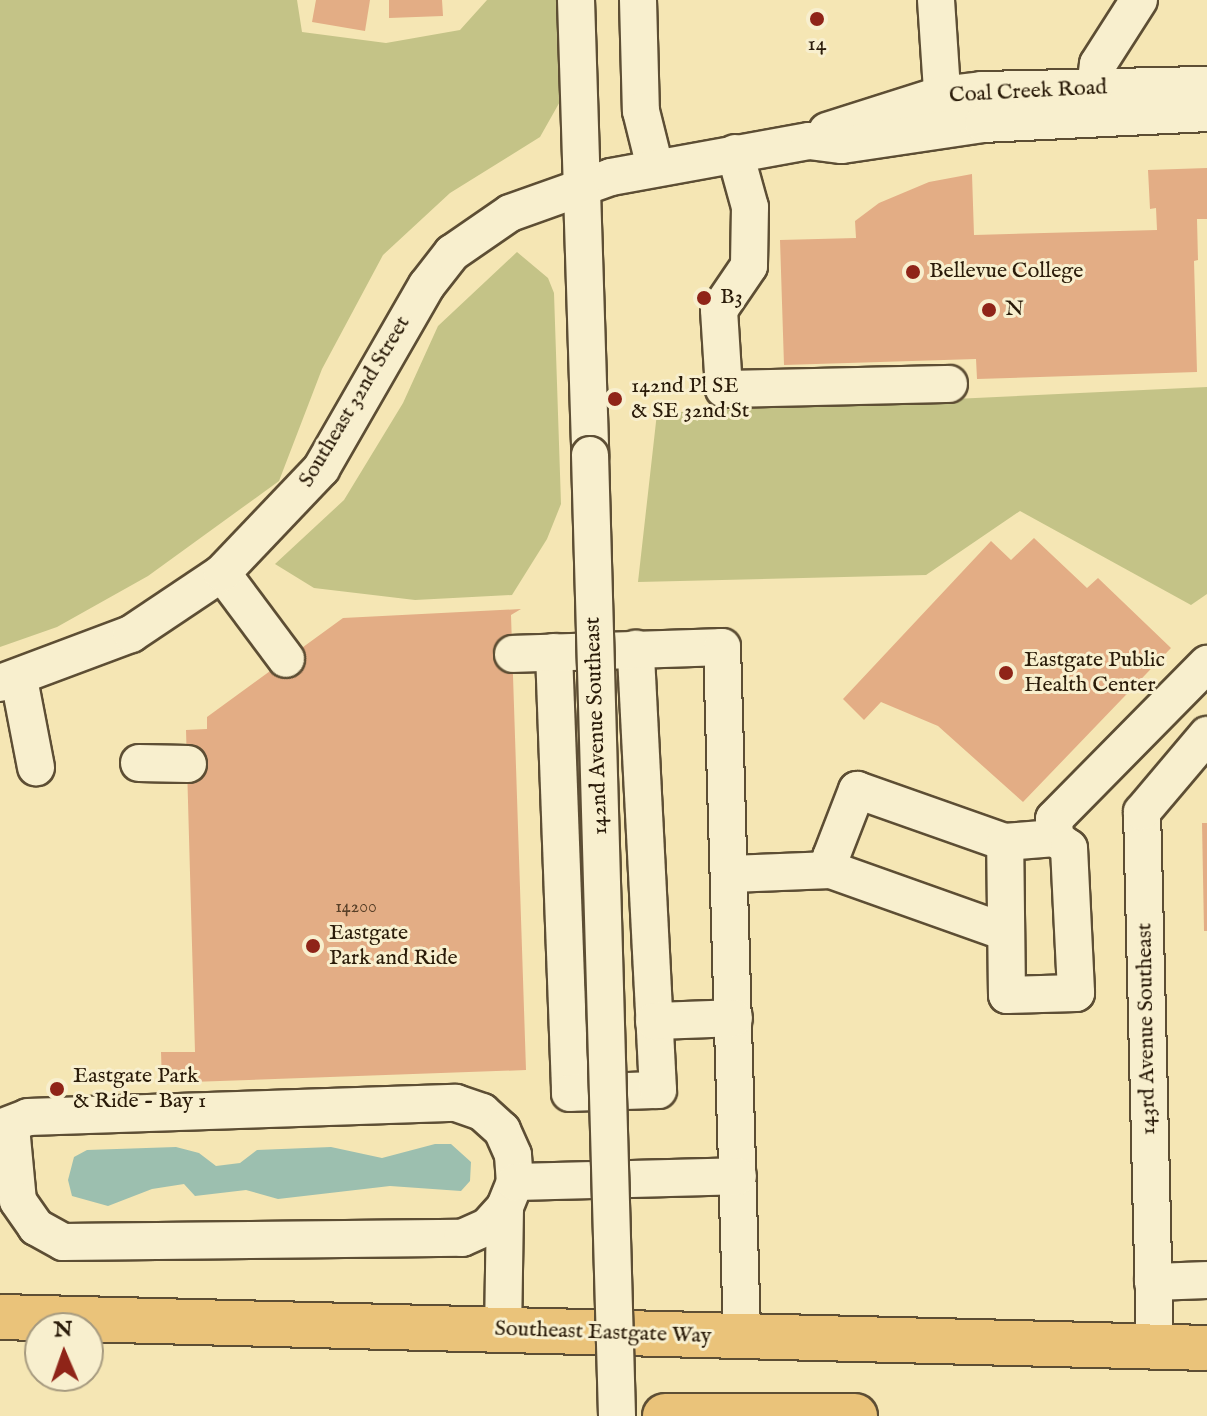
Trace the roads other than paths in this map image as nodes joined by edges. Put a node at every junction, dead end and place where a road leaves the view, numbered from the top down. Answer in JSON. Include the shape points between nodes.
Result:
{"nodes":[{"id":1,"x":576,"y":0,"type":"edge"},
{"id":2,"x":638,"y":0,"type":"edge"},
{"id":3,"x":936,"y":0,"type":"edge"},
{"id":4,"x":1135,"y":2,"type":"edge"},
{"id":5,"x":1207,"y":85,"type":"edge"},
{"id":6,"x":1095,"y":88,"type":"junction"},
{"id":7,"x":942,"y":112,"type":"junction"},
{"id":8,"x":1207,"y":113,"type":"edge"},
{"id":9,"x":735,"y":153,"type":"junction"},
{"id":10,"x":655,"y":167,"type":"junction"},
{"id":11,"x":580,"y":186,"type":"junction"},
{"id":12,"x":949,"y":384,"type":"dead end"},
{"id":13,"x":222,"y":573,"type":"junction"},
{"id":14,"x":636,"y":649,"type":"junction"},
{"id":15,"x":554,"y":652,"type":"junction"},
{"id":16,"x":513,"y":654,"type":"dead end"},
{"id":17,"x":286,"y":659,"type":"dead end"},
{"id":18,"x":1207,"y":664,"type":"edge"},
{"id":19,"x":9,"y":681,"type":"edge"},
{"id":20,"x":1207,"y":735,"type":"edge"},
{"id":21,"x":1195,"y":761,"type":"edge"},
{"id":22,"x":139,"y":763,"type":"dead end"},
{"id":23,"x":188,"y":764,"type":"dead end"},
{"id":24,"x":36,"y":767,"type":"dead end"},
{"id":25,"x":1055,"y":838,"type":"junction"},
{"id":26,"x":1005,"y":842,"type":"junction"},
{"id":27,"x":831,"y":870,"type":"junction"},
{"id":28,"x":731,"y":874,"type":"junction"},
{"id":29,"x":1005,"y":932,"type":"junction"},
{"id":30,"x":734,"y":1018,"type":"junction"},
{"id":31,"x":654,"y":1021,"type":"junction"},
{"id":32,"x":5,"y":1128,"type":"edge"},
{"id":33,"x":738,"y":1176,"type":"junction"},
{"id":34,"x":510,"y":1194,"type":"junction"},
{"id":35,"x":1207,"y":1280,"type":"edge"},
{"id":36,"x":1153,"y":1282,"type":"junction"},
{"id":37,"x":0,"y":1317,"type":"edge"},
{"id":38,"x":503,"y":1329,"type":"junction"},
{"id":39,"x":742,"y":1337,"type":"junction"},
{"id":40,"x":1155,"y":1346,"type":"junction"},
{"id":41,"x":1207,"y":1348,"type":"edge"},
{"id":42,"x":617,"y":1416,"type":"edge"},
{"id":43,"x":665,"y":1416,"type":"edge"},
{"id":44,"x":855,"y":1416,"type":"edge"}],
"edges":[{"from":1,"to":11,"type":"street","name":"142nd Avenue Southeast"},
{"from":2,"to":10,"type":"street","via":[[641,111]]},
{"from":3,"to":7,"type":"street"},
{"from":4,"to":6,"type":"street","via":[[1098,64]]},
{"from":5,"to":6,"type":"street","name":"Coal Creek Road"},
{"from":6,"to":7,"type":"street","name":"Coal Creek Road"},
{"from":7,"to":8,"type":"street","name":"Coal Creek Road"},
{"from":7,"to":9,"type":"street","name":"Coal Creek Road","via":[[842,145],[809,141]]},
{"from":9,"to":10,"type":"street","name":"Coal Creek Road"},
{"from":9,"to":12,"type":"street","via":[[750,207],[749,266],[719,310],[724,389]]},
{"from":10,"to":11,"type":"street","name":"Coal Creek Road"},
{"from":11,"to":13,"type":"street","name":"Southeast 32nd Street","via":[[510,213],[452,253],[399,328],[321,469]]},
{"from":11,"to":42,"type":"street","name":"142nd Avenue Southeast","bridge":true},
{"from":13,"to":17,"type":"street"},
{"from":13,"to":19,"type":"street","name":"Southeast 32nd Street","via":[[131,634]]},
{"from":14,"to":15,"type":"street"},
{"from":14,"to":28,"type":"street","via":[[722,647]]},
{"from":14,"to":31,"type":"street"},
{"from":15,"to":16,"type":"street"},
{"from":15,"to":31,"type":"street","via":[[570,1093],[658,1090]]},
{"from":18,"to":25,"type":"street","via":[[1054,819]]},
{"from":19,"to":24,"type":"street","via":[[29,712]]},
{"from":20,"to":21,"type":"street","name":"143rd Avenue Southeast"},
{"from":21,"to":36,"type":"street","name":"143rd Avenue Southeast","via":[[1142,812]]},
{"from":22,"to":23,"type":"street"},
{"from":25,"to":26,"type":"street"},
{"from":25,"to":29,"type":"street","via":[[1069,848],[1076,993],[1007,995]]},
{"from":26,"to":27,"type":"street","via":[[857,790],[831,857]]},
{"from":26,"to":29,"type":"street"},
{"from":27,"to":28,"type":"street"},
{"from":27,"to":29,"type":"street"},
{"from":28,"to":30,"type":"street"},
{"from":30,"to":31,"type":"street"},
{"from":30,"to":33,"type":"street"},
{"from":32,"to":34,"type":"street","via":[[28,1117],[456,1103],[482,1112],[502,1130],[513,1155]]},
{"from":32,"to":34,"type":"street","via":[[18,1201],[36,1227],[63,1242],[462,1238],[487,1227]]},
{"from":33,"to":34,"type":"street"},
{"from":33,"to":39,"type":"street"},
{"from":34,"to":38,"type":"street"},
{"from":35,"to":36,"type":"street"},
{"from":36,"to":40,"type":"street","name":"143rd Avenue Southeast"},
{"from":37,"to":38,"type":"main road","name":"Southeast Eastgate Way"},
{"from":38,"to":39,"type":"main road","name":"Southeast Eastgate Way"},
{"from":39,"to":40,"type":"main road","name":"Southeast Eastgate Way"},
{"from":40,"to":41,"type":"main road","name":"Southeast Eastgate Way"},
{"from":43,"to":44,"type":"main road"}]}
